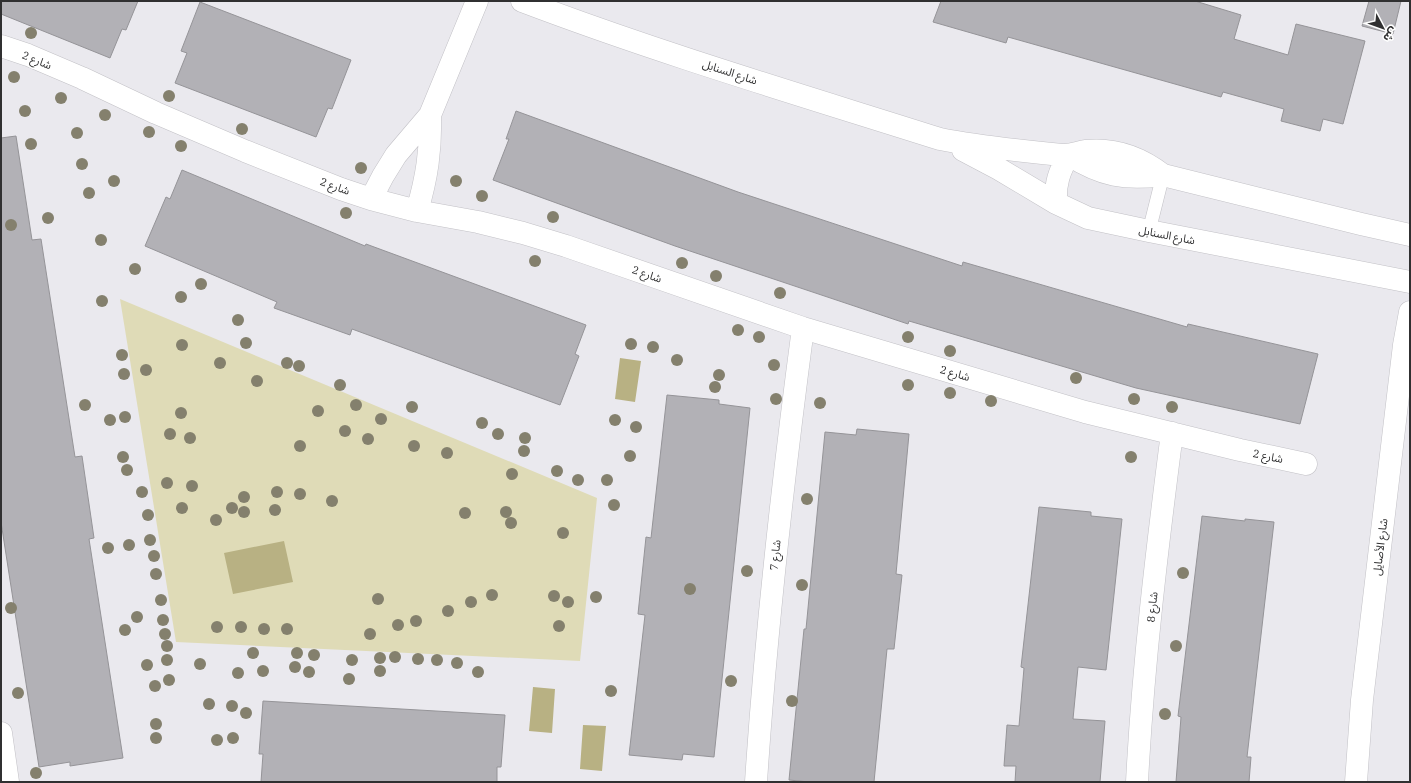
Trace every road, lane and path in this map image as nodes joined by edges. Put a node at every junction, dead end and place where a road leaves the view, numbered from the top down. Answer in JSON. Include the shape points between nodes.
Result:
{"nodes":[{"id":1,"x":477,"y":1,"type":"edge"},
{"id":2,"x":522,"y":1,"type":"edge"},
{"id":3,"x":1,"y":46,"type":"edge"},
{"id":4,"x":430,"y":115,"type":"junction"},
{"id":5,"x":940,"y":139,"type":"junction"},
{"id":6,"x":1070,"y":155,"type":"junction"},
{"id":7,"x":1163,"y":175,"type":"junction"},
{"id":8,"x":371,"y":199,"type":"junction"},
{"id":9,"x":1056,"y":203,"type":"junction"},
{"id":10,"x":417,"y":211,"type":"junction"},
{"id":11,"x":1149,"y":232,"type":"junction"},
{"id":12,"x":1410,"y":234,"type":"edge"},
{"id":13,"x":1410,"y":282,"type":"edge"},
{"id":14,"x":1410,"y":312,"type":"edge"},
{"id":15,"x":803,"y":328,"type":"junction"},
{"id":16,"x":1172,"y":433,"type":"junction"},
{"id":17,"x":1306,"y":464,"type":"dead end"},
{"id":18,"x":1,"y":733,"type":"edge"},
{"id":19,"x":8,"y":782,"type":"edge"},
{"id":20,"x":756,"y":782,"type":"edge"},
{"id":21,"x":1137,"y":782,"type":"edge"},
{"id":22,"x":1356,"y":782,"type":"edge"}],
"edges":[{"from":1,"to":4,"type":"street"},
{"from":2,"to":5,"type":"street","name":"شارع السنابل","via":[[648,46]]},
{"from":3,"to":8,"type":"street","name":"شارع 2","via":[[82,78],[246,151]]},
{"from":4,"to":8,"type":"street","via":[[396,154]]},
{"from":4,"to":10,"type":"street","via":[[429,164]]},
{"from":5,"to":6,"type":"street","name":"شارع السنابل","via":[[978,146]]},
{"from":5,"to":9,"type":"street","name":"شارع السنابل","via":[[999,169]]},
{"from":6,"to":7,"type":"street","name":"شارع السنابل","via":[[1085,151],[1118,154],[1136,158]]},
{"from":6,"to":9,"type":"street","via":[[1057,178]]},
{"from":7,"to":11,"type":"lane"},
{"from":7,"to":12,"type":"street","name":"شارع السنابل"},
{"from":8,"to":10,"type":"street","name":"شارع 2"},
{"from":9,"to":11,"type":"street","name":"شارع السنابل","via":[[1088,218]]},
{"from":10,"to":15,"type":"street","name":"شارع 2","via":[[478,222],[566,246]]},
{"from":11,"to":13,"type":"street","name":"شارع السنابل"},
{"from":14,"to":22,"type":"street","name":"شارع الأصايل","via":[[1363,692]]},
{"from":15,"to":16,"type":"street","name":"شارع 2","via":[[1085,412]]},
{"from":15,"to":20,"type":"street","name":"شارع 7","via":[[785,462],[771,597]]},
{"from":16,"to":17,"type":"street","name":"شارع 2"},
{"from":16,"to":21,"type":"street","name":"شارع 8","via":[[1146,662]]},
{"from":18,"to":19,"type":"street"}]}
